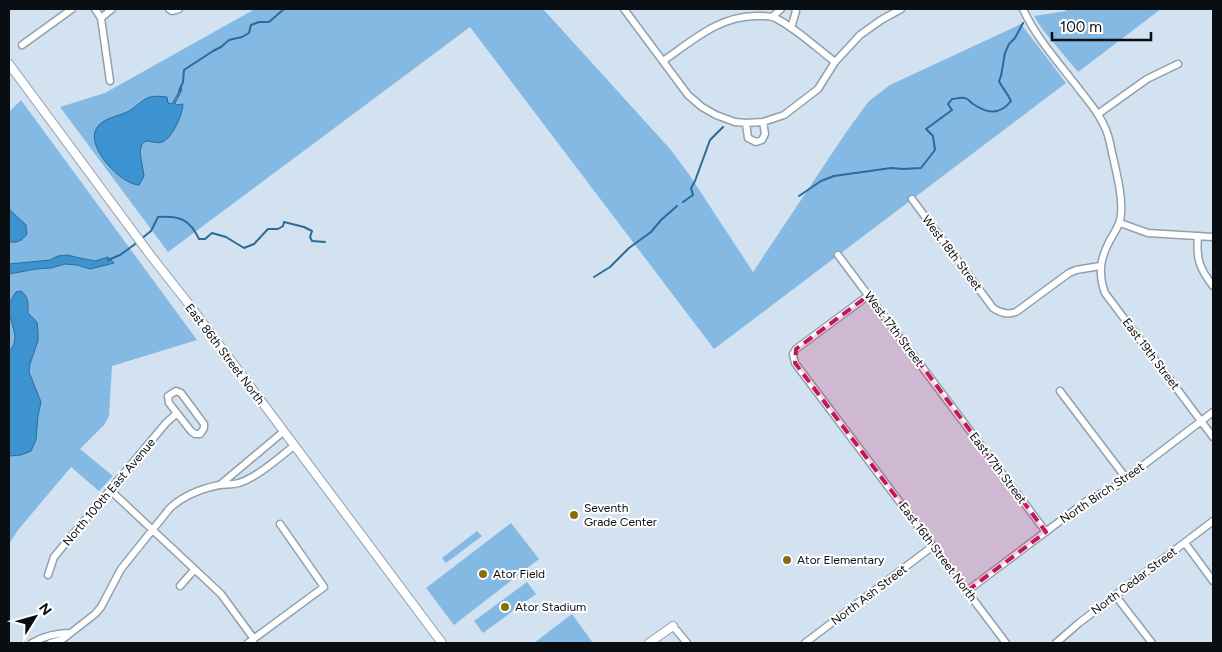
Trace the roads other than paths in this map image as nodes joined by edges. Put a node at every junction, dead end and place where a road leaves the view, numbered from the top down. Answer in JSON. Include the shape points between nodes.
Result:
{"nodes":[{"id":1,"x":72,"y":9,"type":"edge"},
{"id":2,"x":95,"y":9,"type":"edge"},
{"id":3,"x":112,"y":9,"type":"edge"},
{"id":4,"x":169,"y":9,"type":"edge"},
{"id":5,"x":179,"y":9,"type":"edge"},
{"id":6,"x":624,"y":9,"type":"edge"},
{"id":7,"x":781,"y":9,"type":"edge"},
{"id":8,"x":795,"y":9,"type":"edge"},
{"id":9,"x":902,"y":9,"type":"edge"},
{"id":10,"x":1023,"y":9,"type":"edge"},
{"id":11,"x":772,"y":17,"type":"junction"},
{"id":12,"x":101,"y":18,"type":"junction"},
{"id":13,"x":791,"y":28,"type":"junction"},
{"id":14,"x":22,"y":45,"type":"dead end"},
{"id":15,"x":663,"y":61,"type":"junction"},
{"id":16,"x":835,"y":62,"type":"junction"},
{"id":17,"x":9,"y":64,"type":"edge"},
{"id":18,"x":1178,"y":64,"type":"dead end"},
{"id":19,"x":110,"y":81,"type":"dead end"},
{"id":20,"x":1098,"y":114,"type":"junction"},
{"id":21,"x":763,"y":122,"type":"junction"},
{"id":22,"x":746,"y":123,"type":"junction"},
{"id":23,"x":912,"y":199,"type":"dead end"},
{"id":24,"x":1120,"y":223,"type":"junction"},
{"id":25,"x":1198,"y":236,"type":"junction"},
{"id":26,"x":1213,"y":237,"type":"edge"},
{"id":27,"x":838,"y":254,"type":"dead end"},
{"id":28,"x":1100,"y":266,"type":"junction"},
{"id":29,"x":1213,"y":286,"type":"edge"},
{"id":30,"x":868,"y":295,"type":"junction"},
{"id":31,"x":1060,"y":391,"type":"dead end"},
{"id":32,"x":949,"y":404,"type":"joint"},
{"id":33,"x":1213,"y":412,"type":"edge"},
{"id":34,"x":177,"y":413,"type":"junction"},
{"id":35,"x":1201,"y":421,"type":"junction"},
{"id":36,"x":283,"y":432,"type":"junction"},
{"id":37,"x":1213,"y":437,"type":"edge"},
{"id":38,"x":294,"y":446,"type":"junction"},
{"id":39,"x":1126,"y":478,"type":"junction"},
{"id":40,"x":220,"y":485,"type":"junction"},
{"id":41,"x":110,"y":490,"type":"junction"},
{"id":42,"x":1213,"y":521,"type":"edge"},
{"id":43,"x":280,"y":524,"type":"dead end"},
{"id":44,"x":153,"y":530,"type":"junction"},
{"id":45,"x":1046,"y":532,"type":"junction"},
{"id":46,"x":1184,"y":543,"type":"junction"},
{"id":47,"x":933,"y":546,"type":"junction"},
{"id":48,"x":194,"y":570,"type":"junction"},
{"id":49,"x":48,"y":575,"type":"dead end"},
{"id":50,"x":1213,"y":581,"type":"edge"},
{"id":51,"x":180,"y":586,"type":"dead end"},
{"id":52,"x":967,"y":591,"type":"junction"},
{"id":53,"x":1115,"y":595,"type":"junction"},
{"id":54,"x":673,"y":626,"type":"joint"},
{"id":55,"x":70,"y":633,"type":"junction"},
{"id":56,"x":251,"y":641,"type":"edge"},
{"id":57,"x":32,"y":643,"type":"edge"},
{"id":58,"x":50,"y":643,"type":"edge"},
{"id":59,"x":442,"y":643,"type":"edge"},
{"id":60,"x":649,"y":643,"type":"edge"},
{"id":61,"x":687,"y":643,"type":"edge"},
{"id":62,"x":805,"y":643,"type":"edge"},
{"id":63,"x":1006,"y":643,"type":"edge"},
{"id":64,"x":1056,"y":643,"type":"edge"},
{"id":65,"x":1152,"y":643,"type":"edge"}],
"edges":[{"from":1,"to":14,"type":"street"},
{"from":2,"to":12,"type":"street"},
{"from":3,"to":12,"type":"street"},
{"from":4,"to":5,"type":"street"},
{"from":6,"to":15,"type":"street"},
{"from":7,"to":11,"type":"street"},
{"from":8,"to":13,"type":"street"},
{"from":9,"to":16,"type":"street","via":[[860,36]]},
{"from":10,"to":20,"type":"street","via":[[1031,26]]},
{"from":11,"to":13,"type":"street"},
{"from":11,"to":15,"type":"street","via":[[735,18],[716,25]]},
{"from":12,"to":19,"type":"street"},
{"from":13,"to":16,"type":"street"},
{"from":15,"to":22,"type":"street","via":[[688,95],[702,107],[735,122]]},
{"from":16,"to":21,"type":"street","via":[[818,89],[784,115]]},
{"from":17,"to":36,"type":"street","name":"East 86th Street North"},
{"from":18,"to":20,"type":"street","via":[[1146,78]]},
{"from":20,"to":24,"type":"street","via":[[1109,140],[1121,199]]},
{"from":21,"to":22,"type":"street"},
{"from":21,"to":22,"type":"street","via":[[765,134],[756,142],[748,138]]},
{"from":23,"to":28,"type":"street","name":"West 18th Street","via":[[993,308],[1004,313],[1016,312],[1069,273]]},
{"from":24,"to":25,"type":"street","via":[[1148,233]]},
{"from":24,"to":28,"type":"street","via":[[1104,250]]},
{"from":25,"to":26,"type":"street"},
{"from":25,"to":29,"type":"street","via":[[1196,255]]},
{"from":27,"to":30,"type":"street","name":"West 17th Street"},
{"from":28,"to":35,"type":"street","name":"East 19th Street","via":[[1100,281],[1106,293]]},
{"from":30,"to":32,"type":"street","name":"West 17th Street"},
{"from":30,"to":47,"type":"street","name":"East 16th Street North","via":[[796,350],[793,354],[795,363]]},
{"from":31,"to":39,"type":"street"},
{"from":32,"to":45,"type":"street","name":"East 17th Street"},
{"from":33,"to":35,"type":"street","name":"North Birch Street"},
{"from":34,"to":34,"type":"street","via":[[195,434],[200,434],[204,424],[181,393],[176,391],[168,396]]},
{"from":34,"to":41,"type":"street","name":"North 100th East Avenue"},
{"from":35,"to":37,"type":"street","name":"East 19th Street"},
{"from":35,"to":39,"type":"street","name":"North Birch Street"},
{"from":36,"to":38,"type":"street","name":"East 86th Street North"},
{"from":36,"to":40,"type":"street"},
{"from":38,"to":40,"type":"street","via":[[250,478],[237,484]]},
{"from":38,"to":59,"type":"street","name":"East 86th Street North"},
{"from":39,"to":45,"type":"street","name":"North Birch Street","via":[[1088,500]]},
{"from":40,"to":44,"type":"street","via":[[184,496]]},
{"from":41,"to":44,"type":"street"},
{"from":41,"to":49,"type":"street","name":"North 100th East Avenue","via":[[54,557]]},
{"from":42,"to":46,"type":"street","name":"North Cedar Street"},
{"from":43,"to":56,"type":"street","via":[[324,587]]},
{"from":44,"to":48,"type":"street"},
{"from":44,"to":55,"type":"street","via":[[121,569],[101,607]]},
{"from":45,"to":52,"type":"street","name":"North Birch Street"},
{"from":46,"to":50,"type":"street"},
{"from":46,"to":53,"type":"street","name":"North Cedar Street"},
{"from":47,"to":52,"type":"street","name":"East 16th Street North"},
{"from":47,"to":62,"type":"street","name":"North Ash Street"},
{"from":48,"to":51,"type":"street"},
{"from":48,"to":56,"type":"street","via":[[227,601]]},
{"from":52,"to":63,"type":"street","name":"East 16th Street North"},
{"from":53,"to":64,"type":"street","name":"North Cedar Street"},
{"from":53,"to":65,"type":"street"},
{"from":54,"to":60,"type":"street"},
{"from":54,"to":61,"type":"street"},
{"from":55,"to":57,"type":"street","via":[[43,637]]},
{"from":55,"to":58,"type":"street"}]}
